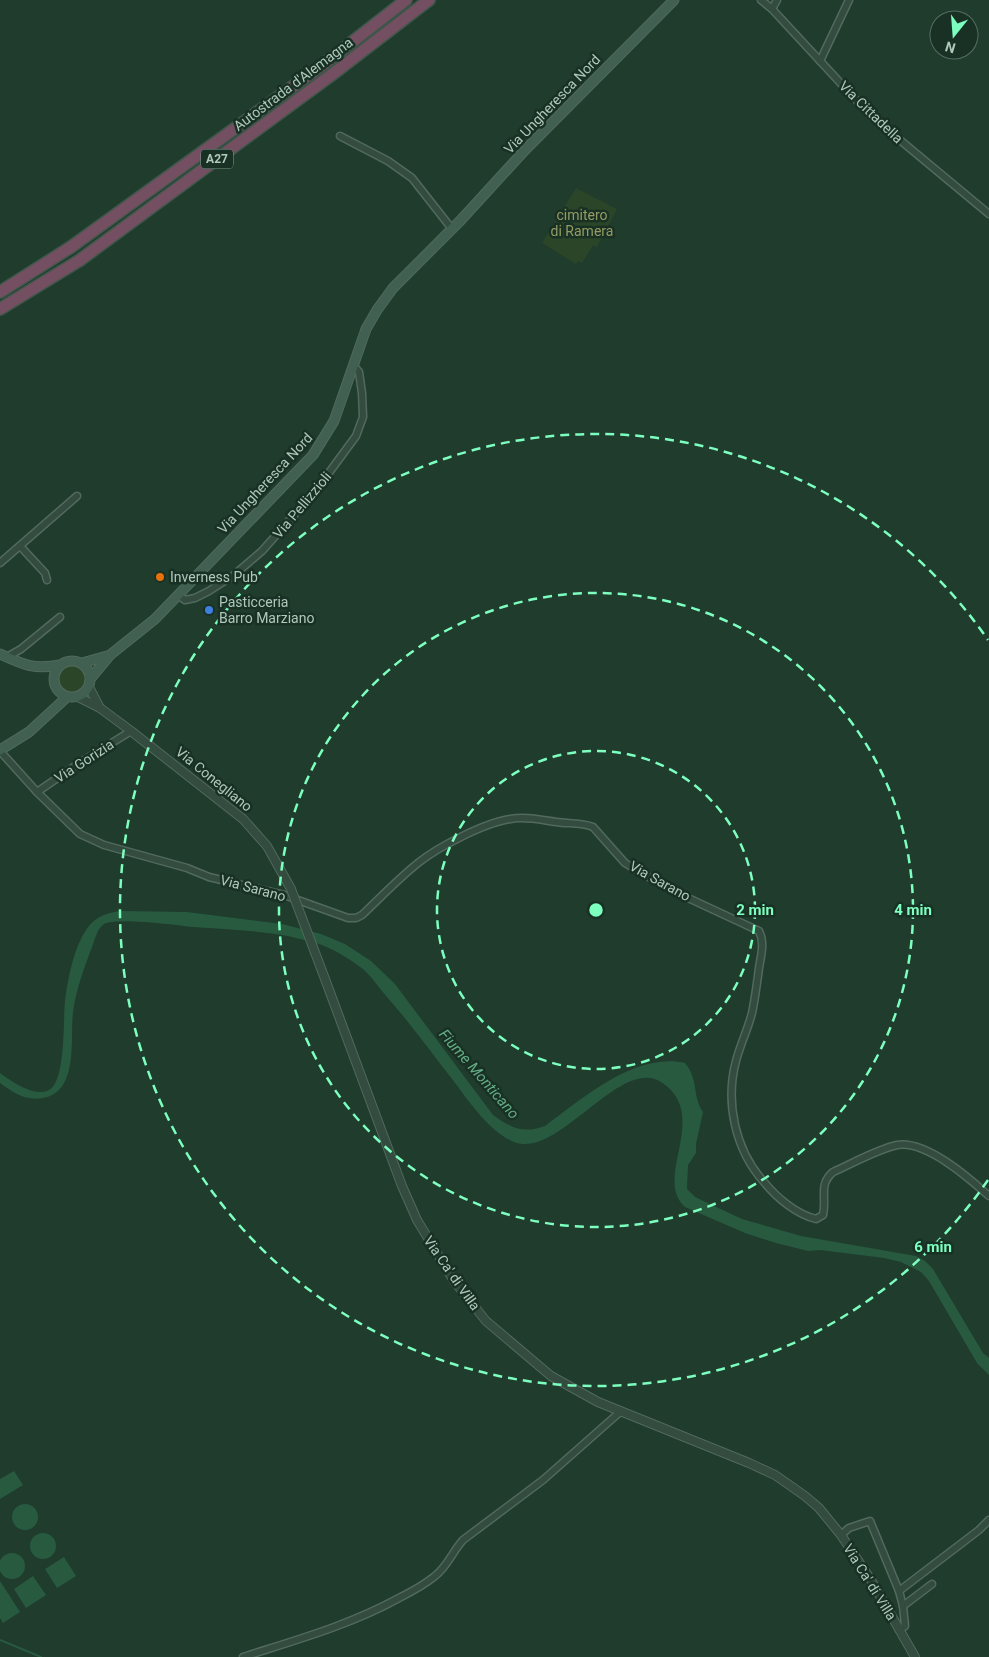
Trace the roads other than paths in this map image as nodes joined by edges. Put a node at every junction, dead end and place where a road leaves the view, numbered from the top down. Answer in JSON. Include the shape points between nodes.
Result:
{"nodes":[{"id":1,"x":406,"y":0,"type":"edge"},
{"id":2,"x":429,"y":0,"type":"edge"},
{"id":3,"x":674,"y":0,"type":"edge"},
{"id":4,"x":761,"y":0,"type":"edge"},
{"id":5,"x":777,"y":0,"type":"edge"},
{"id":6,"x":848,"y":0,"type":"edge"},
{"id":7,"x":772,"y":9,"type":"junction"},
{"id":8,"x":820,"y":61,"type":"junction"},
{"id":9,"x":340,"y":136,"type":"dead end"},
{"id":10,"x":989,"y":214,"type":"edge"},
{"id":11,"x":452,"y":230,"type":"junction"},
{"id":12,"x":0,"y":292,"type":"edge"},
{"id":13,"x":0,"y":309,"type":"edge"},
{"id":14,"x":353,"y":365,"type":"junction"},
{"id":15,"x":77,"y":496,"type":"dead end"},
{"id":16,"x":20,"y":546,"type":"junction"},
{"id":17,"x":0,"y":563,"type":"edge"},
{"id":18,"x":47,"y":580,"type":"dead end"},
{"id":19,"x":178,"y":595,"type":"junction"},
{"id":20,"x":60,"y":617,"type":"dead end"},
{"id":21,"x":21,"y":649,"type":"junction"},
{"id":22,"x":110,"y":655,"type":"junction"},
{"id":23,"x":3,"y":656,"type":"edge"},
{"id":24,"x":16,"y":662,"type":"junction"},
{"id":25,"x":82,"y":663,"type":"junction"},
{"id":26,"x":60,"y":665,"type":"junction"},
{"id":27,"x":90,"y":682,"type":"junction"},
{"id":28,"x":67,"y":697,"type":"junction"},
{"id":29,"x":78,"y":697,"type":"junction"},
{"id":30,"x":100,"y":708,"type":"junction"},
{"id":31,"x":131,"y":731,"type":"junction"},
{"id":32,"x":0,"y":751,"type":"edge"},
{"id":33,"x":37,"y":792,"type":"junction"},
{"id":34,"x":291,"y":889,"type":"joint"},
{"id":35,"x":989,"y":1196,"type":"edge"},
{"id":36,"x":620,"y":1412,"type":"junction"},
{"id":37,"x":989,"y":1520,"type":"edge"},
{"id":38,"x":841,"y":1535,"type":"junction"},
{"id":39,"x":932,"y":1584,"type":"dead end"},
{"id":40,"x":899,"y":1591,"type":"junction"},
{"id":41,"x":903,"y":1606,"type":"junction"},
{"id":42,"x":899,"y":1630,"type":"junction"},
{"id":43,"x":243,"y":1657,"type":"edge"},
{"id":44,"x":915,"y":1657,"type":"edge"}],
"edges":[{"from":1,"to":12,"type":"highway","name":"Autostrada d'Alemagna","number":"A27","via":[[324,64],[71,248]]},
{"from":2,"to":13,"type":"highway","name":"Autostrada d'Alemagna","number":"A27","via":[[80,260]]},
{"from":3,"to":11,"type":"main road","name":"Via Ungheresca Nord","via":[[525,150]]},
{"from":4,"to":7,"type":"street","name":"Via Cittadella"},
{"from":5,"to":7,"type":"street"},
{"from":6,"to":8,"type":"street"},
{"from":7,"to":8,"type":"street","name":"Via Cittadella"},
{"from":8,"to":10,"type":"street","name":"Via Cittadella","via":[[871,116]]},
{"from":9,"to":11,"type":"street","via":[[388,161],[412,178]]},
{"from":11,"to":14,"type":"main road","name":"Via Ungheresca Nord","via":[[385,298],[366,329]]},
{"from":14,"to":19,"type":"main road","name":"Via Ungheresca Nord","via":[[334,421],[313,455]]},
{"from":14,"to":19,"type":"street","name":"Via Pellizzioli","via":[[361,382],[362,423],[336,465],[273,540],[234,574],[195,598],[185,600]]},
{"from":15,"to":16,"type":"street"},
{"from":16,"to":17,"type":"street"},
{"from":16,"to":18,"type":"street","via":[[45,573]]},
{"from":19,"to":22,"type":"main road","name":"Via Ungheresca Nord","via":[[150,625]]},
{"from":20,"to":21,"type":"street"},
{"from":21,"to":23,"type":"street"},
{"from":21,"to":24,"type":"street"},
{"from":22,"to":25,"type":"main road","name":"Via Ungheresca Nord"},
{"from":22,"to":27,"type":"main road","name":"Via Ungheresca Nord"},
{"from":23,"to":24,"type":"main road"},
{"from":24,"to":26,"type":"main road","via":[[37,668]]},
{"from":25,"to":26,"type":"main road","via":[[71,660]]},
{"from":25,"to":27,"type":"main road","name":"Via Conegliano","via":[[90,672]]},
{"from":26,"to":28,"type":"main road","via":[[54,680],[58,690]]},
{"from":27,"to":29,"type":"main road"},
{"from":27,"to":30,"type":"street","name":"Via Conegliano"},
{"from":28,"to":29,"type":"main road","name":"Via Conegliano"},
{"from":28,"to":32,"type":"main road","via":[[29,732]]},
{"from":29,"to":30,"type":"street","name":"Via Conegliano"},
{"from":30,"to":31,"type":"street","name":"Via Conegliano"},
{"from":31,"to":33,"type":"street","name":"Via Gorizia"},
{"from":31,"to":34,"type":"street","name":"Via Conegliano","via":[[243,819],[267,846]]},
{"from":32,"to":33,"type":"street","name":"Via Sarano"},
{"from":33,"to":35,"type":"street","name":"Via Sarano","via":[[80,834],[104,845],[209,877],[284,895],[348,918],[362,915],[418,863],[461,836],[510,818],[586,824],[593,827],[625,862],[645,875],[759,931],[763,939],[758,981],[752,1014],[734,1070],[732,1097],[740,1142],[752,1169],[768,1188],[806,1217],[816,1219],[823,1215],[825,1207],[823,1187],[826,1178],[833,1172],[898,1145],[936,1156],[962,1172]]},
{"from":34,"to":36,"type":"street","name":"Via Ca' di Villa","bridge":true,"via":[[408,1201],[426,1238],[486,1321],[551,1376]]},
{"from":36,"to":38,"type":"street","name":"Via Ca' di Villa","via":[[775,1475],[819,1508]]},
{"from":36,"to":43,"type":"street","via":[[543,1480],[463,1540],[440,1572],[428,1581],[350,1622]]},
{"from":37,"to":40,"type":"street","name":"Via Ca' di Villa"},
{"from":38,"to":40,"type":"street","name":"Via Ca' di Villa","via":[[849,1528],[870,1521]]},
{"from":38,"to":42,"type":"street","name":"Via Ca' di Villa"},
{"from":39,"to":41,"type":"street"},
{"from":40,"to":41,"type":"street","name":"Via Ca' di Villa"},
{"from":41,"to":42,"type":"street","name":"Via Ca' di Villa","via":[[905,1626]]},
{"from":42,"to":44,"type":"street","name":"Via Ca' di Villa"}]}
